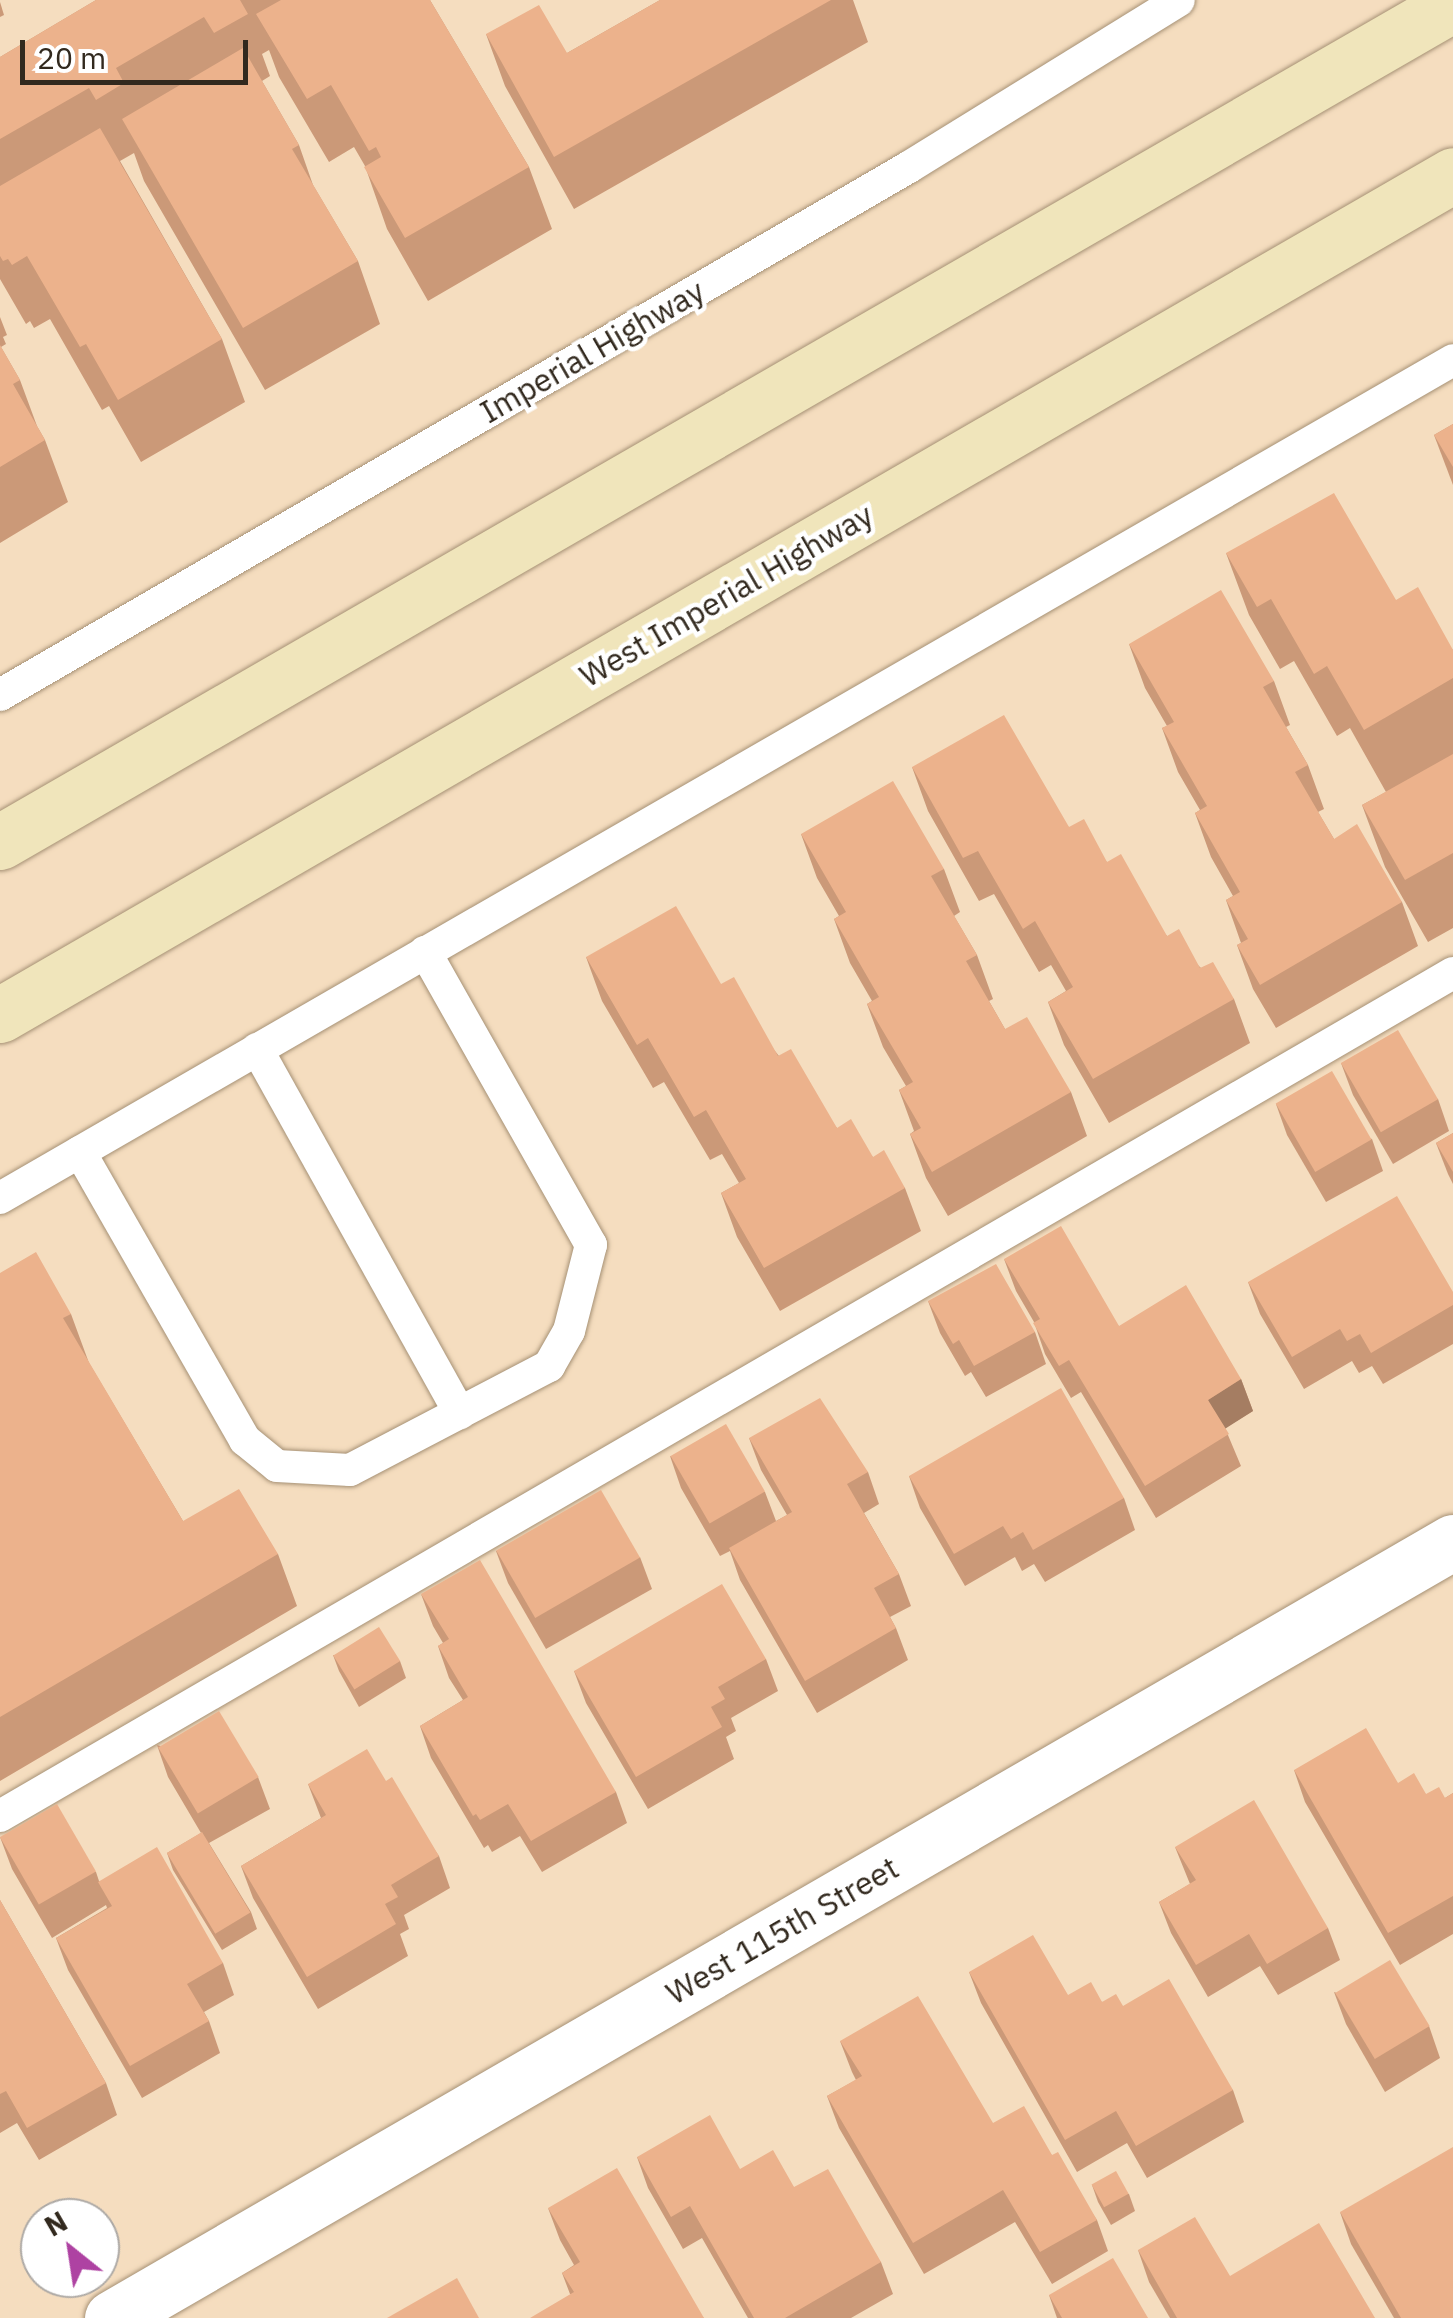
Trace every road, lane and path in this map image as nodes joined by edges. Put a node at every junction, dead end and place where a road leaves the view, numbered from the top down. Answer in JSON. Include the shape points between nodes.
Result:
{"nodes":[{"id":1,"x":1180,"y":0,"type":"edge"},
{"id":2,"x":1453,"y":4,"type":"edge"},
{"id":3,"x":1453,"y":175,"type":"edge"},
{"id":4,"x":1453,"y":360,"type":"edge"},
{"id":5,"x":0,"y":695,"type":"edge"},
{"id":6,"x":0,"y":842,"type":"edge"},
{"id":7,"x":425,"y":952,"type":"junction"},
{"id":8,"x":1453,"y":973,"type":"edge"},
{"id":9,"x":0,"y":1014,"type":"edge"},
{"id":10,"x":257,"y":1049,"type":"junction"},
{"id":11,"x":80,"y":1152,"type":"junction"},
{"id":12,"x":0,"y":1198,"type":"edge"},
{"id":13,"x":460,"y":1413,"type":"junction"},
{"id":14,"x":1453,"y":1542,"type":"edge"},
{"id":15,"x":0,"y":1816,"type":"edge"},
{"id":16,"x":112,"y":2318,"type":"edge"}],
"edges":[{"from":1,"to":5,"type":"lane","name":"Imperial Highway","via":[[909,168]]},
{"from":2,"to":6,"type":"main road"},
{"from":3,"to":9,"type":"main road","name":"West Imperial Highway"},
{"from":4,"to":7,"type":"lane"},
{"from":7,"to":10,"type":"lane"},
{"from":7,"to":13,"type":"lane","via":[[591,1245],[568,1331],[548,1366]]},
{"from":8,"to":15,"type":"lane"},
{"from":10,"to":11,"type":"lane"},
{"from":10,"to":13,"type":"lane"},
{"from":11,"to":12,"type":"lane"},
{"from":11,"to":13,"type":"lane","via":[[246,1440],[277,1466],[350,1470]]},
{"from":14,"to":16,"type":"street","name":"West 115th Street"}]}
